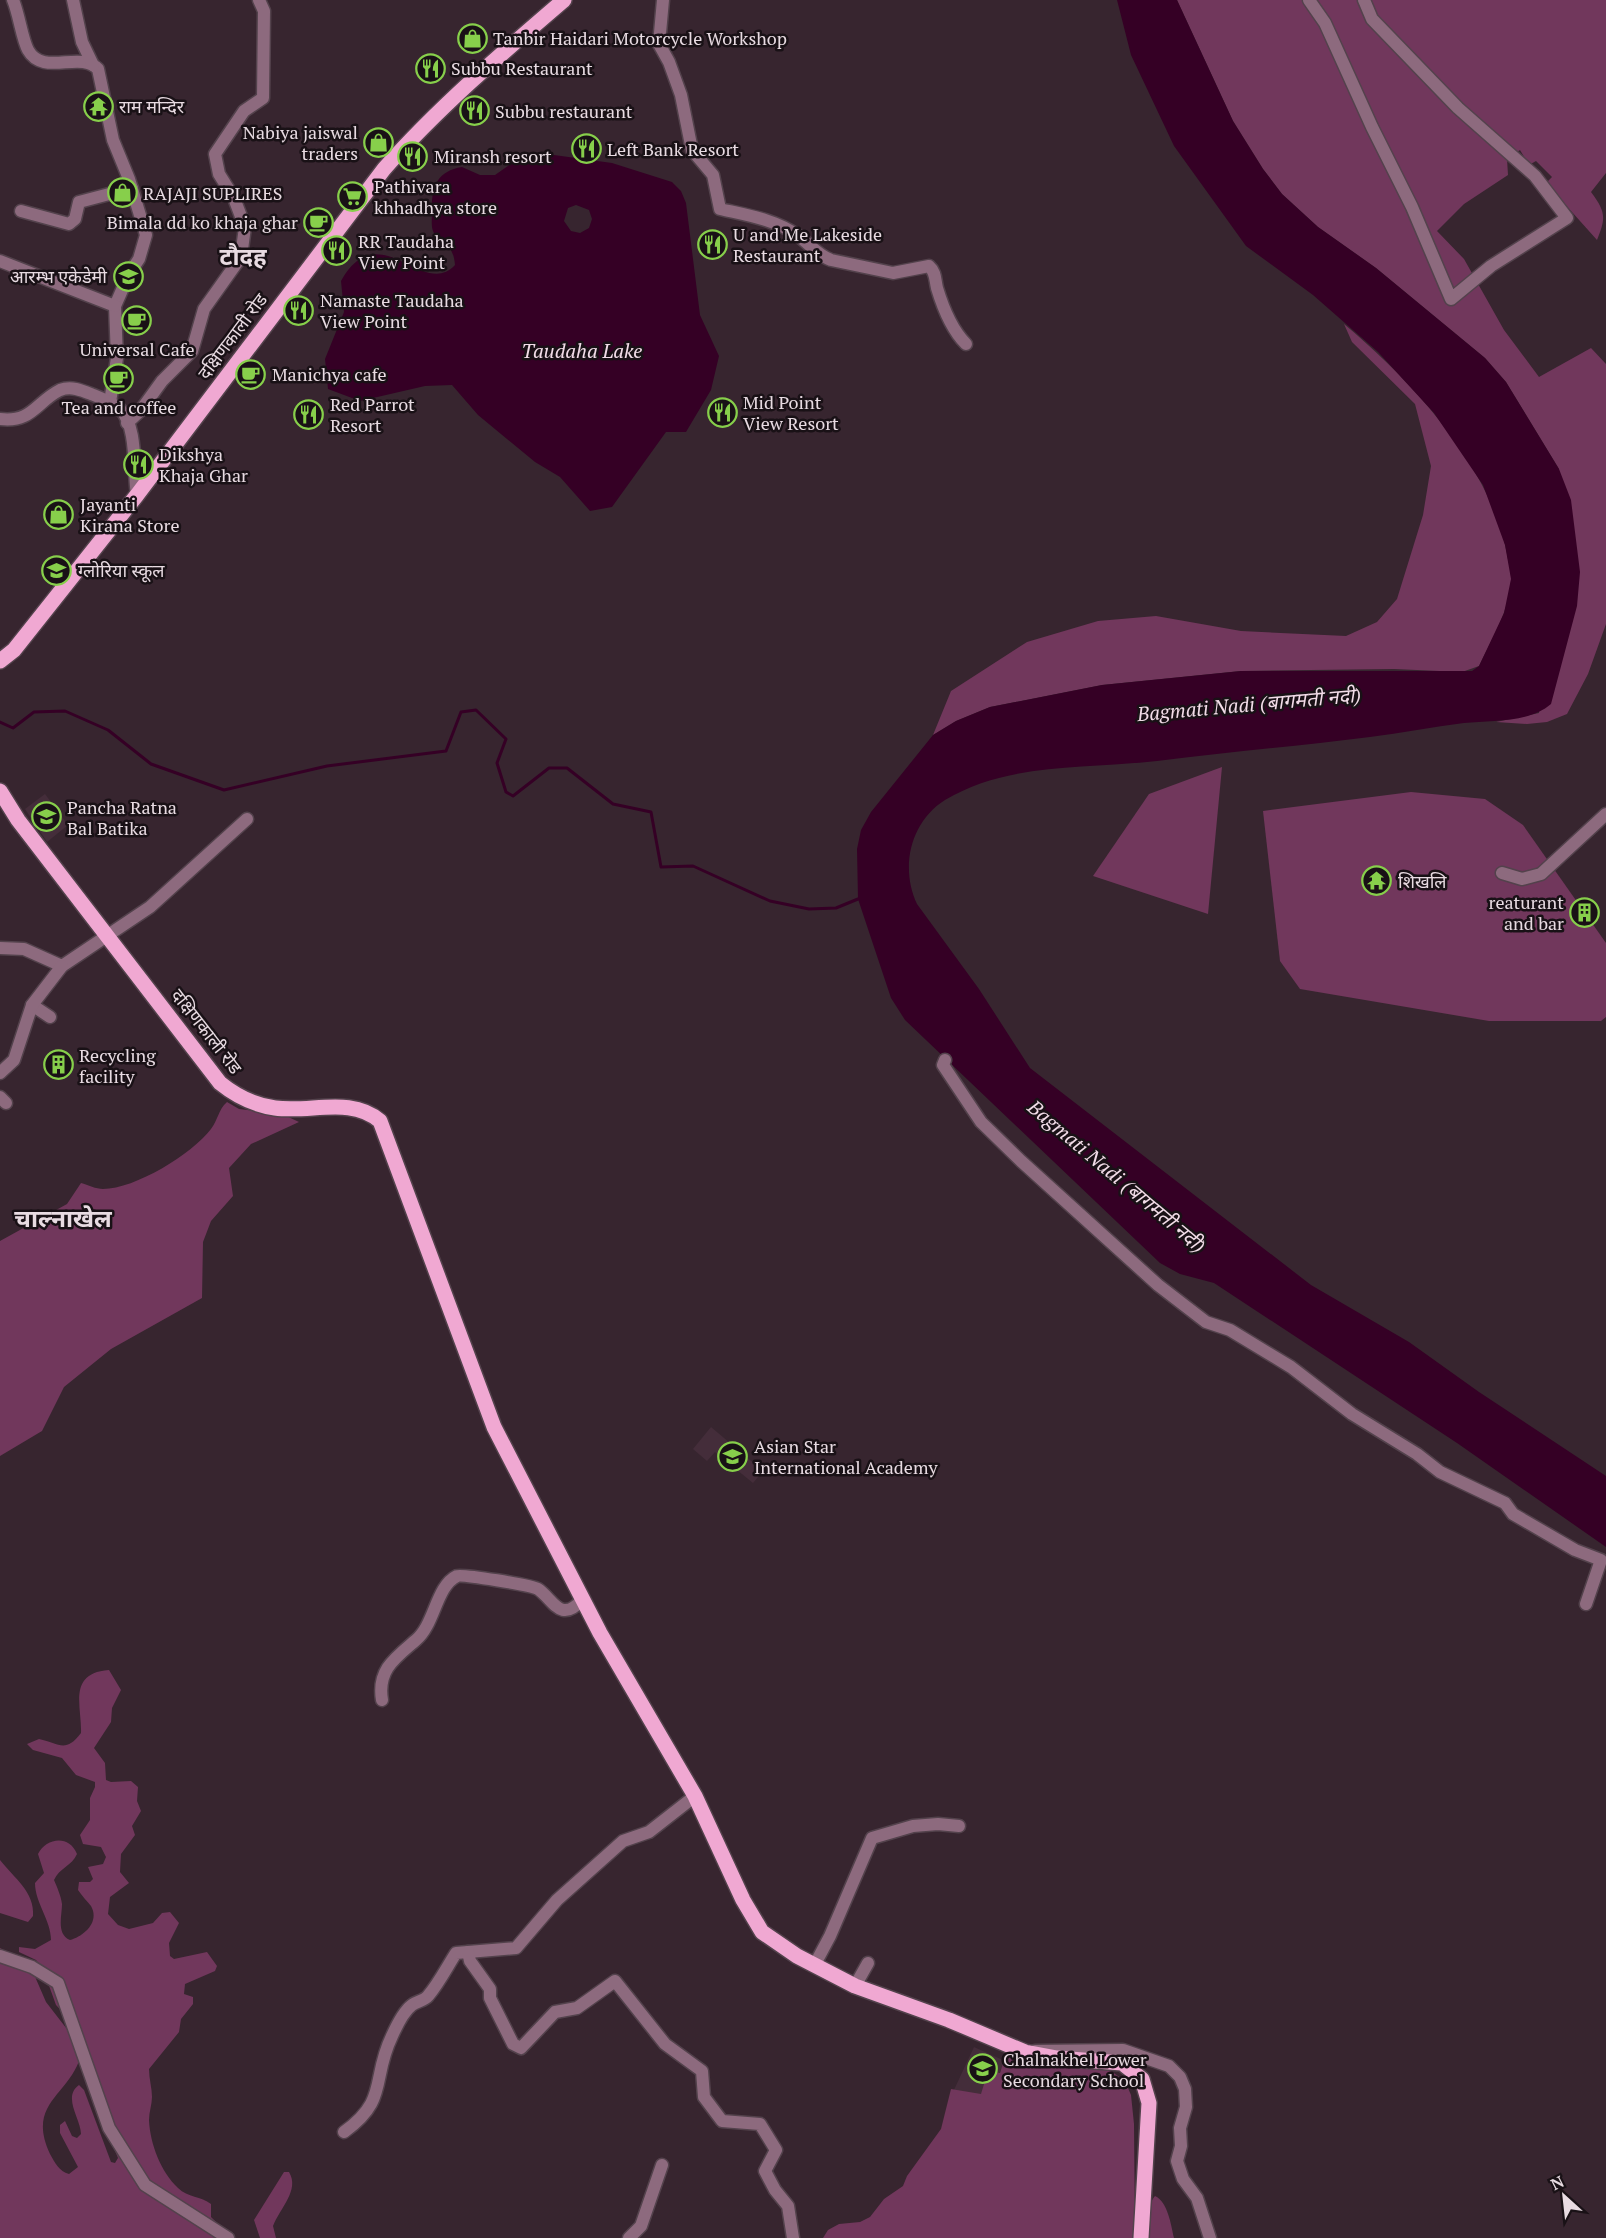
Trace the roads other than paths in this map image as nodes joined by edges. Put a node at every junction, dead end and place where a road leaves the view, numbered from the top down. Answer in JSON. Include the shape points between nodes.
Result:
{"nodes":[{"id":1,"x":13,"y":0,"type":"edge"},
{"id":2,"x":73,"y":0,"type":"edge"},
{"id":3,"x":259,"y":0,"type":"edge"},
{"id":4,"x":564,"y":0,"type":"edge"},
{"id":5,"x":663,"y":0,"type":"edge"},
{"id":6,"x":1309,"y":0,"type":"edge"},
{"id":7,"x":1364,"y":0,"type":"edge"},
{"id":8,"x":93,"y":65,"type":"junction"},
{"id":9,"x":132,"y":188,"type":"junction"},
{"id":10,"x":21,"y":210,"type":"dead end"},
{"id":11,"x":0,"y":261,"type":"edge"},
{"id":12,"x":115,"y":306,"type":"junction"},
{"id":13,"x":966,"y":344,"type":"dead end"},
{"id":14,"x":110,"y":402,"type":"junction"},
{"id":15,"x":0,"y":419,"type":"edge"},
{"id":16,"x":127,"y":423,"type":"junction"},
{"id":17,"x":137,"y":495,"type":"junction"},
{"id":18,"x":0,"y":661,"type":"edge"},
{"id":19,"x":0,"y":790,"type":"edge"},
{"id":20,"x":1606,"y":814,"type":"edge"},
{"id":21,"x":247,"y":819,"type":"dead end"},
{"id":22,"x":1502,"y":873,"type":"dead end"},
{"id":23,"x":106,"y":937,"type":"junction"},
{"id":24,"x":0,"y":948,"type":"edge"},
{"id":25,"x":62,"y":966,"type":"junction"},
{"id":26,"x":945,"y":1060,"type":"dead end"},
{"id":27,"x":0,"y":1073,"type":"edge"},
{"id":28,"x":582,"y":1600,"type":"junction"},
{"id":29,"x":1586,"y":1604,"type":"dead end"},
{"id":30,"x":382,"y":1700,"type":"dead end"},
{"id":31,"x":695,"y":1797,"type":"junction"},
{"id":32,"x":959,"y":1827,"type":"dead end"},
{"id":33,"x":468,"y":1952,"type":"junction"},
{"id":34,"x":0,"y":1956,"type":"edge"},
{"id":35,"x":868,"y":1963,"type":"dead end"},
{"id":36,"x":814,"y":1966,"type":"junction"},
{"id":37,"x":855,"y":1986,"type":"junction"},
{"id":38,"x":1025,"y":2052,"type":"junction"},
{"id":39,"x":344,"y":2132,"type":"dead end"},
{"id":40,"x":662,"y":2165,"type":"dead end"},
{"id":41,"x":228,"y":2238,"type":"edge"},
{"id":42,"x":628,"y":2238,"type":"edge"},
{"id":43,"x":793,"y":2238,"type":"edge"},
{"id":44,"x":1141,"y":2238,"type":"edge"},
{"id":45,"x":1210,"y":2238,"type":"edge"}],
"edges":[{"from":1,"to":8,"type":"street","via":[[27,50],[41,63]]},
{"from":2,"to":8,"type":"street","via":[[82,42]]},
{"from":3,"to":16,"type":"street","via":[[264,11],[262,98],[244,111],[215,154],[219,174],[245,227],[241,257],[204,309],[192,351]]},
{"from":4,"to":17,"type":"main road","name":"दक्षिणकाली रोड","via":[[473,78],[384,169]]},
{"from":5,"to":13,"type":"street","via":[[659,44],[681,95],[692,150],[713,175],[720,209],[772,222],[831,260],[893,273],[929,266],[934,270],[937,288],[957,335]]},
{"from":6,"to":7,"type":"street","via":[[1325,23],[1451,299],[1491,266],[1567,218],[1535,176],[1458,108],[1372,19]]},
{"from":8,"to":9,"type":"street","via":[[98,69],[113,140]]},
{"from":9,"to":10,"type":"street","via":[[79,202],[75,219],[69,224]]},
{"from":9,"to":12,"type":"street","via":[[146,235],[139,259]]},
{"from":11,"to":12,"type":"street"},
{"from":12,"to":14,"type":"street","via":[[117,358]]},
{"from":14,"to":15,"type":"street","via":[[76,388],[63,389],[28,416],[10,421]]},
{"from":14,"to":16,"type":"street","via":[[121,410]]},
{"from":16,"to":17,"type":"street","via":[[134,448]]},
{"from":17,"to":18,"type":"main road","name":"दक्षिणकाली रोड","via":[[14,650]]},
{"from":19,"to":23,"type":"main road","name":"दक्षिणकाली रोड"},
{"from":20,"to":22,"type":"street","via":[[1541,874],[1522,879]]},
{"from":21,"to":23,"type":"street","via":[[150,907]]},
{"from":23,"to":25,"type":"street"},
{"from":23,"to":28,"type":"main road","name":"दक्षिणकाली रोड","via":[[231,1092],[275,1108],[349,1106],[375,1117],[385,1131],[488,1414]]},
{"from":24,"to":25,"type":"street","via":[[24,950]]},
{"from":25,"to":27,"type":"street","via":[[14,1060]]},
{"from":26,"to":29,"type":"street","via":[[943,1065],[981,1122],[1125,1256],[1206,1323],[1230,1330],[1291,1367],[1352,1414],[1440,1472],[1505,1503],[1513,1514],[1575,1550],[1601,1560]]},
{"from":28,"to":30,"type":"street","via":[[573,1608],[561,1609],[551,1605],[538,1590],[519,1584],[464,1574],[456,1577],[442,1589],[439,1604],[418,1639],[400,1651],[389,1665],[380,1685]]},
{"from":28,"to":31,"type":"main road","name":"दक्षिणकाली रोड"},
{"from":31,"to":33,"type":"street","via":[[649,1832],[623,1841],[557,1900],[516,1948]]},
{"from":31,"to":36,"type":"main road","name":"दक्षिणकाली रोड","via":[[762,1932]]},
{"from":32,"to":36,"type":"street","via":[[913,1826],[872,1838]]},
{"from":33,"to":39,"type":"street","via":[[456,1953],[427,1998],[411,2005],[392,2036],[379,2076],[377,2097]]},
{"from":33,"to":43,"type":"street","via":[[490,1989],[490,1998],[513,2044],[521,2048],[555,2012],[577,2008],[615,1981],[665,2044],[702,2071],[704,2097],[722,2121],[760,2124],[776,2150],[765,2171],[788,2206]]},
{"from":34,"to":41,"type":"street","via":[[32,1967],[58,1983],[109,2128],[145,2186]]},
{"from":35,"to":37,"type":"street"},
{"from":36,"to":37,"type":"main road","name":"दक्षिणकाली रोड"},
{"from":37,"to":38,"type":"main road","name":"दक्षिणकाली रोड"},
{"from":38,"to":44,"type":"main road","name":"दक्षिणकाली रोड","via":[[1118,2062],[1142,2079],[1149,2103]]},
{"from":38,"to":45,"type":"street","via":[[1123,2050],[1169,2066],[1180,2076],[1186,2098],[1177,2161],[1197,2198]]},
{"from":40,"to":42,"type":"street","via":[[641,2226]]}]}
